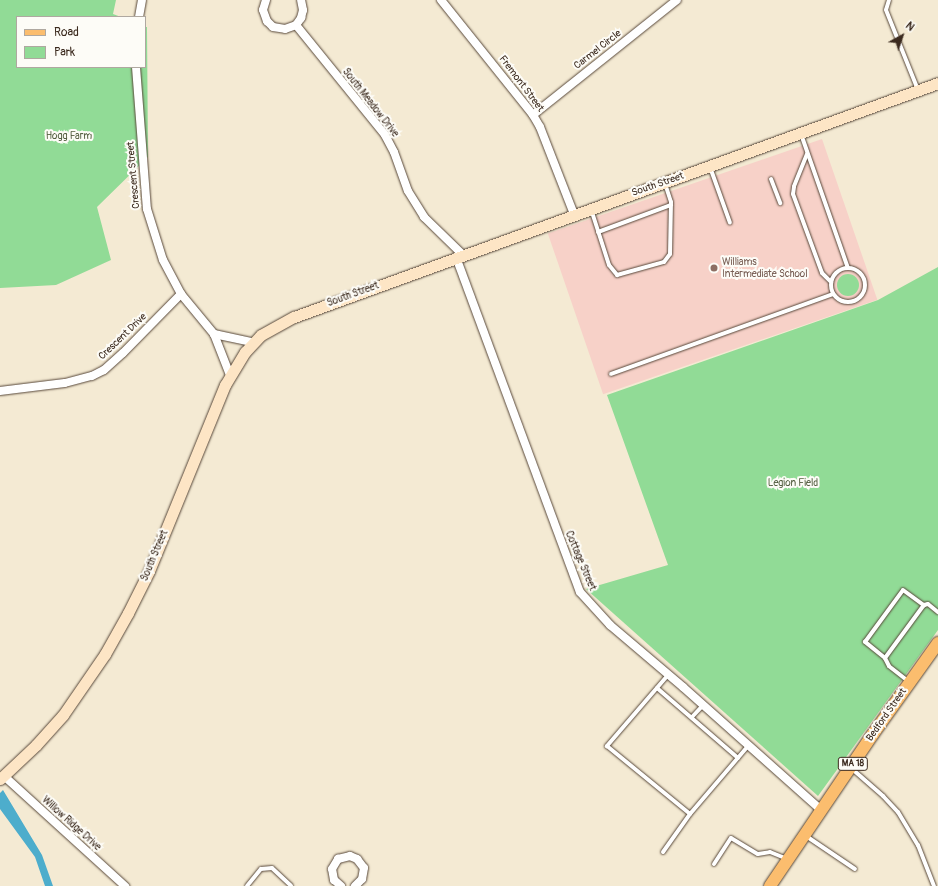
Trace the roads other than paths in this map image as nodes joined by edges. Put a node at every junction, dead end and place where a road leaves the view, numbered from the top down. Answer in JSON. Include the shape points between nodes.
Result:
{"nodes":[{"id":1,"x":142,"y":0,"type":"edge"},
{"id":2,"x":266,"y":0,"type":"edge"},
{"id":3,"x":301,"y":0,"type":"edge"},
{"id":4,"x":442,"y":0,"type":"edge"},
{"id":5,"x":678,"y":0,"type":"edge"},
{"id":6,"x":889,"y":0,"type":"edge"},
{"id":7,"x":139,"y":16,"type":"edge"},
{"id":8,"x":296,"y":25,"type":"junction"},
{"id":9,"x":136,"y":68,"type":"edge"},
{"id":10,"x":938,"y":83,"type":"edge"},
{"id":11,"x":918,"y":91,"type":"junction"},
{"id":12,"x":533,"y":114,"type":"junction"},
{"id":13,"x":800,"y":134,"type":"junction"},
{"id":14,"x":807,"y":154,"type":"junction"},
{"id":15,"x":710,"y":167,"type":"junction"},
{"id":16,"x":771,"y":179,"type":"dead end"},
{"id":17,"x":665,"y":183,"type":"junction"},
{"id":18,"x":780,"y":204,"type":"dead end"},
{"id":19,"x":671,"y":205,"type":"junction"},
{"id":20,"x":591,"y":208,"type":"junction"},
{"id":21,"x":574,"y":214,"type":"junction"},
{"id":22,"x":730,"y":222,"type":"dead end"},
{"id":23,"x":598,"y":232,"type":"junction"},
{"id":24,"x":460,"y":256,"type":"junction"},
{"id":25,"x":848,"y":268,"type":"junction"},
{"id":26,"x":831,"y":282,"type":"junction"},
{"id":27,"x":181,"y":294,"type":"junction"},
{"id":28,"x":833,"y":294,"type":"junction"},
{"id":29,"x":214,"y":334,"type":"junction"},
{"id":30,"x":253,"y":342,"type":"junction"},
{"id":31,"x":230,"y":374,"type":"junction"},
{"id":32,"x":611,"y":374,"type":"dead end"},
{"id":33,"x":0,"y":391,"type":"edge"},
{"id":34,"x":924,"y":605,"type":"junction"},
{"id":35,"x":938,"y":612,"type":"edge"},
{"id":36,"x":938,"y":643,"type":"edge"},
{"id":37,"x":885,"y":658,"type":"junction"},
{"id":38,"x":668,"y":674,"type":"junction"},
{"id":39,"x":910,"y":682,"type":"junction"},
{"id":40,"x":657,"y":688,"type":"junction"},
{"id":41,"x":703,"y":705,"type":"junction"},
{"id":42,"x":692,"y":717,"type":"junction"},
{"id":43,"x":748,"y":746,"type":"junction"},
{"id":44,"x":738,"y":758,"type":"junction"},
{"id":45,"x":851,"y":767,"type":"junction"},
{"id":46,"x":2,"y":778,"type":"edge"},
{"id":47,"x":821,"y":810,"type":"junction"},
{"id":48,"x":690,"y":814,"type":"junction"},
{"id":49,"x":804,"y":834,"type":"junction"},
{"id":50,"x":663,"y":852,"type":"dead end"},
{"id":51,"x":787,"y":859,"type":"junction"},
{"id":52,"x":714,"y":864,"type":"dead end"},
{"id":53,"x":855,"y":869,"type":"dead end"},
{"id":54,"x":931,"y":876,"type":"junction"},
{"id":55,"x":938,"y":883,"type":"edge"},
{"id":56,"x":338,"y":885,"type":"edge"},
{"id":57,"x":125,"y":886,"type":"edge"},
{"id":58,"x":247,"y":886,"type":"edge"},
{"id":59,"x":291,"y":886,"type":"edge"},
{"id":60,"x":355,"y":886,"type":"edge"},
{"id":61,"x":770,"y":886,"type":"edge"},
{"id":62,"x":934,"y":886,"type":"edge"}],
"edges":[{"from":1,"to":7,"type":"street"},
{"from":2,"to":8,"type":"street","via":[[264,14],[270,24],[285,29]]},
{"from":3,"to":8,"type":"street","via":[[303,14]]},
{"from":4,"to":12,"type":"street","name":"Fremont Street"},
{"from":5,"to":12,"type":"street","name":"Carmel Circle"},
{"from":6,"to":11,"type":"lane","via":[[886,10]]},
{"from":8,"to":24,"type":"street","name":"South Meadow Drive","via":[[385,135],[408,191],[424,217]]},
{"from":9,"to":27,"type":"street","name":"Crescent Street","via":[[147,209],[163,260]]},
{"from":10,"to":11,"type":"street","name":"South Street"},
{"from":11,"to":13,"type":"street","name":"South Street"},
{"from":12,"to":21,"type":"street","name":"Fremont Street"},
{"from":13,"to":14,"type":"lane"},
{"from":13,"to":15,"type":"street","name":"South Street"},
{"from":14,"to":25,"type":"lane"},
{"from":14,"to":26,"type":"lane","via":[[793,194],[822,273]]},
{"from":15,"to":17,"type":"street","name":"South Street"},
{"from":15,"to":22,"type":"lane"},
{"from":16,"to":18,"type":"lane"},
{"from":17,"to":19,"type":"lane"},
{"from":17,"to":20,"type":"street","name":"South Street"},
{"from":19,"to":23,"type":"lane"},
{"from":19,"to":23,"type":"lane","via":[[670,254],[664,262],[617,275],[609,265]]},
{"from":20,"to":21,"type":"street","name":"South Street"},
{"from":20,"to":23,"type":"lane"},
{"from":21,"to":24,"type":"street","name":"South Street"},
{"from":24,"to":30,"type":"street","name":"South Street","via":[[294,317]]},
{"from":24,"to":38,"type":"street","name":"Cottage Street","via":[[580,592],[610,625]]},
{"from":25,"to":26,"type":"lane","via":[[837,272]]},
{"from":25,"to":28,"type":"lane","via":[[862,276],[865,286],[861,297],[846,302]]},
{"from":26,"to":28,"type":"lane"},
{"from":27,"to":29,"type":"street","name":"Crescent Street"},
{"from":27,"to":33,"type":"street","name":"Crescent Drive","via":[[104,370],[65,383]]},
{"from":28,"to":32,"type":"lane"},
{"from":29,"to":30,"type":"street"},
{"from":29,"to":31,"type":"street","name":"Crescent Street"},
{"from":30,"to":31,"type":"street","name":"South Street"},
{"from":31,"to":46,"type":"street","name":"South Street","via":[[148,571],[117,634],[63,715]]},
{"from":34,"to":35,"type":"lane","via":[[928,604]]},
{"from":34,"to":37,"type":"lane"},
{"from":34,"to":37,"type":"lane","via":[[903,590],[865,642]]},
{"from":36,"to":39,"type":"main road","name":"Bedford Street","number":"MA 18"},
{"from":37,"to":39,"type":"lane","via":[[889,666]]},
{"from":38,"to":40,"type":"lane"},
{"from":38,"to":41,"type":"street","name":"Cottage Street"},
{"from":39,"to":45,"type":"main road","name":"Bedford Street","number":"MA 18"},
{"from":40,"to":42,"type":"lane"},
{"from":40,"to":48,"type":"lane","via":[[607,746]]},
{"from":41,"to":42,"type":"lane"},
{"from":41,"to":43,"type":"street","name":"Cottage Street"},
{"from":42,"to":44,"type":"lane"},
{"from":43,"to":44,"type":"lane"},
{"from":43,"to":47,"type":"street","name":"Cottage Street"},
{"from":44,"to":48,"type":"lane"},
{"from":45,"to":47,"type":"main road","name":"Bedford Street","number":"MA 18"},
{"from":45,"to":54,"type":"lane","via":[[898,812],[912,834]]},
{"from":46,"to":57,"type":"street","name":"Willow Ridge Drive"},
{"from":47,"to":49,"type":"main road","name":"Bedford Street","number":"MA 18"},
{"from":48,"to":50,"type":"lane"},
{"from":49,"to":51,"type":"main road","name":"Bedford Street","number":"MA 18"},
{"from":49,"to":53,"type":"lane"},
{"from":51,"to":52,"type":"lane","via":[[770,852],[758,854],[731,838]]},
{"from":51,"to":61,"type":"main road","name":"Bedford Street","number":"MA 18"},
{"from":54,"to":55,"type":"lane"},
{"from":54,"to":62,"type":"lane"},
{"from":56,"to":60,"type":"street","via":[[332,873],[333,865],[342,857],[350,856],[357,859],[364,868],[362,879]]},
{"from":58,"to":59,"type":"lane","via":[[261,869],[272,868]]}]}
